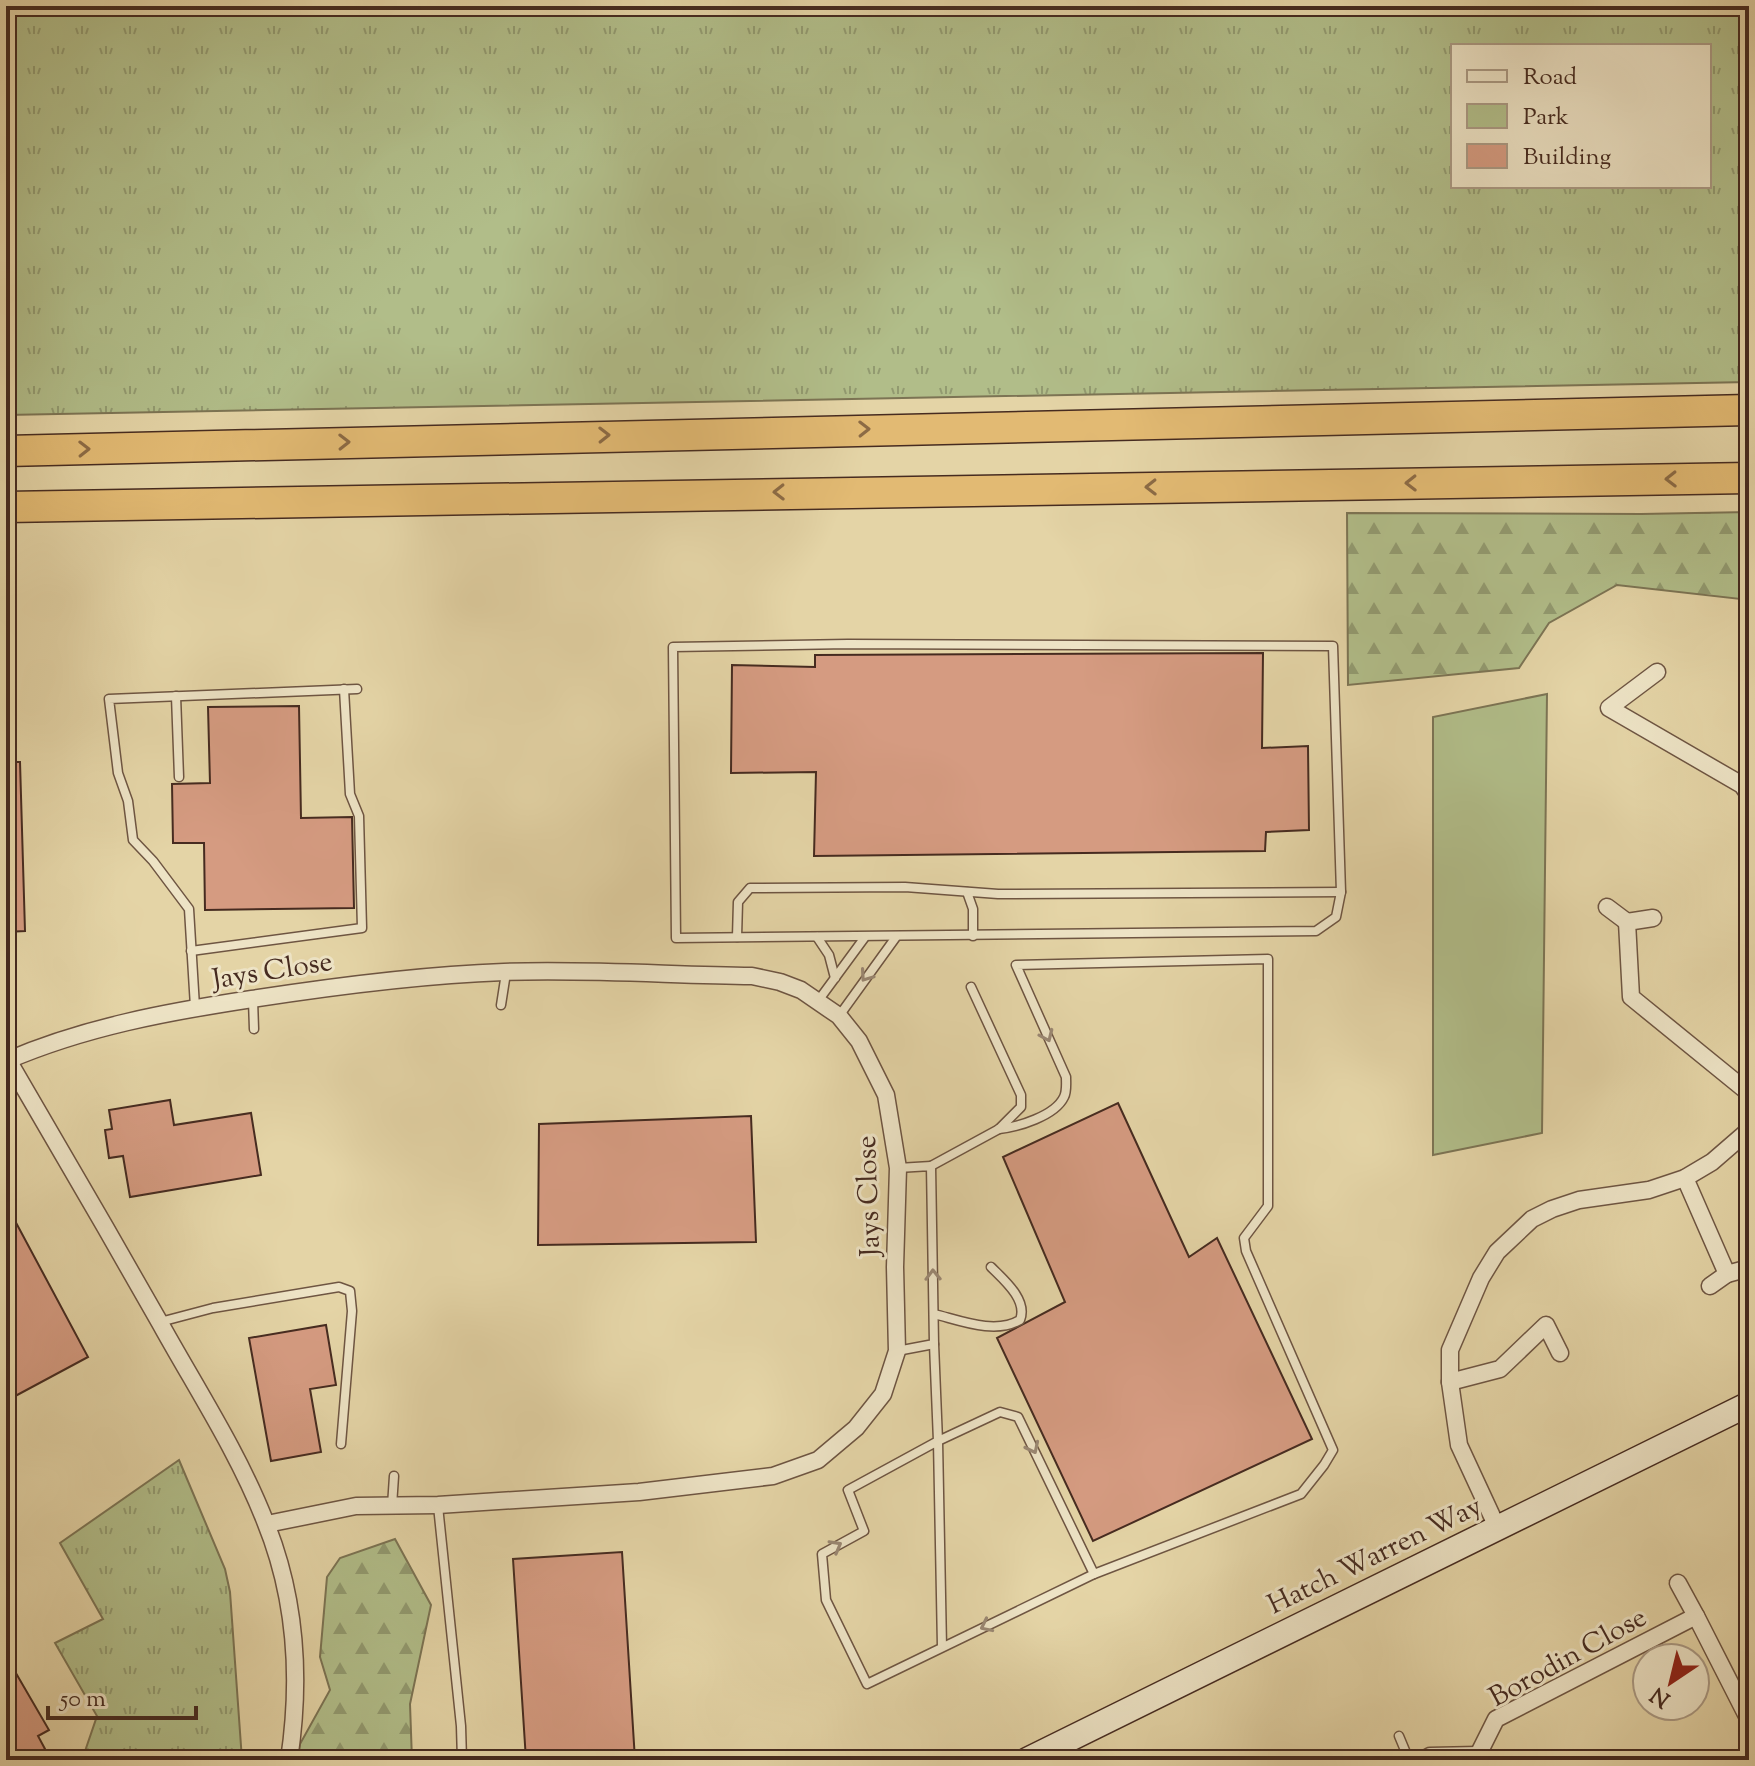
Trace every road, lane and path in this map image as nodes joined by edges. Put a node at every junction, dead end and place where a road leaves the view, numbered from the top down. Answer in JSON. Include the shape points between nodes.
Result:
{"nodes":[{"id":1,"x":1749,"y":410,"type":"edge"},
{"id":2,"x":6,"y":451,"type":"edge"},
{"id":3,"x":1749,"y":478,"type":"edge"},
{"id":4,"x":6,"y":507,"type":"edge"},
{"id":5,"x":1657,"y":672,"type":"dead end"},
{"id":6,"x":344,"y":689,"type":"junction"},
{"id":7,"x":357,"y":689,"type":"dead end"},
{"id":8,"x":176,"y":696,"type":"junction"},
{"id":9,"x":179,"y":777,"type":"dead end"},
{"id":10,"x":1747,"y":785,"type":"edge"},
{"id":11,"x":967,"y":892,"type":"junction"},
{"id":12,"x":1341,"y":892,"type":"junction"},
{"id":13,"x":1607,"y":907,"type":"dead end"},
{"id":14,"x":1653,"y":918,"type":"dead end"},
{"id":15,"x":1627,"y":922,"type":"junction"},
{"id":16,"x":973,"y":936,"type":"junction"},
{"id":17,"x":737,"y":937,"type":"junction"},
{"id":18,"x":817,"y":937,"type":"junction"},
{"id":19,"x":865,"y":937,"type":"junction"},
{"id":20,"x":896,"y":937,"type":"junction"},
{"id":21,"x":191,"y":951,"type":"junction"},
{"id":22,"x":506,"y":972,"type":"junction"},
{"id":23,"x":835,"y":978,"type":"junction"},
{"id":24,"x":971,"y":987,"type":"dead end"},
{"id":25,"x":253,"y":999,"type":"junction"},
{"id":26,"x":818,"y":1001,"type":"junction"},
{"id":27,"x":501,"y":1005,"type":"dead end"},
{"id":28,"x":195,"y":1007,"type":"junction"},
{"id":29,"x":839,"y":1016,"type":"junction"},
{"id":30,"x":254,"y":1029,"type":"dead end"},
{"id":31,"x":7,"y":1060,"type":"edge"},
{"id":32,"x":1749,"y":1093,"type":"edge"},
{"id":33,"x":999,"y":1129,"type":"junction"},
{"id":34,"x":1749,"y":1130,"type":"edge"},
{"id":35,"x":931,"y":1166,"type":"junction"},
{"id":36,"x":898,"y":1168,"type":"junction"},
{"id":37,"x":1685,"y":1178,"type":"junction"},
{"id":38,"x":991,"y":1267,"type":"dead end"},
{"id":39,"x":1749,"y":1268,"type":"edge"},
{"id":40,"x":1727,"y":1274,"type":"junction"},
{"id":41,"x":1710,"y":1286,"type":"dead end"},
{"id":42,"x":934,"y":1314,"type":"junction"},
{"id":43,"x":159,"y":1322,"type":"junction"},
{"id":44,"x":934,"y":1344,"type":"junction"},
{"id":45,"x":897,"y":1351,"type":"junction"},
{"id":46,"x":1560,"y":1353,"type":"dead end"},
{"id":47,"x":1450,"y":1382,"type":"junction"},
{"id":48,"x":1748,"y":1406,"type":"edge"},
{"id":49,"x":938,"y":1441,"type":"junction"},
{"id":50,"x":341,"y":1444,"type":"dead end"},
{"id":51,"x":394,"y":1476,"type":"dead end"},
{"id":52,"x":438,"y":1505,"type":"junction"},
{"id":53,"x":392,"y":1506,"type":"junction"},
{"id":54,"x":267,"y":1524,"type":"junction"},
{"id":55,"x":1497,"y":1527,"type":"junction"},
{"id":56,"x":1094,"y":1574,"type":"junction"},
{"id":57,"x":1678,"y":1583,"type":"dead end"},
{"id":58,"x":1696,"y":1616,"type":"junction"},
{"id":59,"x":942,"y":1647,"type":"junction"},
{"id":60,"x":1749,"y":1720,"type":"edge"},
{"id":61,"x":1399,"y":1736,"type":"dead end"},
{"id":62,"x":1481,"y":1758,"type":"edge"},
{"id":63,"x":289,"y":1760,"type":"edge"},
{"id":64,"x":462,"y":1760,"type":"edge"},
{"id":65,"x":1027,"y":1760,"type":"edge"},
{"id":66,"x":1409,"y":1760,"type":"edge"},
{"id":67,"x":1423,"y":1760,"type":"edge"}],
"edges":[{"from":2,"to":1,"type":"highway","one_way":true},
{"from":3,"to":4,"type":"highway","one_way":true},
{"from":5,"to":10,"type":"street","via":[[1609,708]]},
{"from":6,"to":7,"type":"lane"},
{"from":6,"to":8,"type":"lane"},
{"from":6,"to":21,"type":"lane","via":[[350,794],[359,816],[362,928]]},
{"from":8,"to":9,"type":"lane"},
{"from":8,"to":21,"type":"lane","via":[[109,699],[133,840],[189,909]]},
{"from":11,"to":12,"type":"lane"},
{"from":11,"to":16,"type":"lane"},
{"from":11,"to":17,"type":"lane","via":[[750,888],[738,902]]},
{"from":12,"to":16,"type":"lane","via":[[1336,917],[1316,931]]},
{"from":12,"to":17,"type":"lane","via":[[1333,646],[673,647],[676,938]]},
{"from":13,"to":15,"type":"street"},
{"from":14,"to":15,"type":"street"},
{"from":15,"to":32,"type":"street","via":[[1631,997]]},
{"from":16,"to":20,"type":"lane"},
{"from":17,"to":18,"type":"lane"},
{"from":18,"to":19,"type":"lane"},
{"from":18,"to":23,"type":"lane"},
{"from":19,"to":20,"type":"lane"},
{"from":19,"to":23,"type":"lane"},
{"from":20,"to":29,"type":"lane","one_way":true},
{"from":21,"to":28,"type":"lane"},
{"from":22,"to":25,"type":"street","name":"Jays Close","via":[[369,981]]},
{"from":22,"to":26,"type":"street","name":"Jays Close","via":[[752,976],[780,982]]},
{"from":22,"to":27,"type":"lane"},
{"from":23,"to":26,"type":"lane"},
{"from":24,"to":33,"type":"lane","via":[[1021,1095],[1021,1107]]},
{"from":25,"to":28,"type":"street","name":"Jays Close"},
{"from":25,"to":30,"type":"lane"},
{"from":26,"to":29,"type":"street","name":"Jays Close"},
{"from":28,"to":31,"type":"street","name":"Jays Close","via":[[123,1021]]},
{"from":29,"to":36,"type":"street","name":"Jays Close","via":[[859,1041],[886,1095]]},
{"from":31,"to":43,"type":"street","name":"Jays Close"},
{"from":33,"to":35,"type":"lane"},
{"from":56,"to":33,"type":"lane","one_way":true,"via":[[1301,1494],[1333,1450],[1244,1238],[1268,1206],[1268,959],[1016,965],[1066,1077],[1066,1093],[1052,1110],[1014,1128]]},
{"from":34,"to":37,"type":"street"},
{"from":35,"to":36,"type":"lane"},
{"from":42,"to":35,"type":"lane","one_way":true},
{"from":36,"to":45,"type":"street","name":"Jays Close"},
{"from":37,"to":40,"type":"street"},
{"from":37,"to":47,"type":"street","via":[[1649,1190],[1579,1200],[1532,1219],[1514,1234],[1481,1278],[1450,1350]]},
{"from":38,"to":42,"type":"lane","via":[[1019,1300],[1020,1320],[989,1327]]},
{"from":39,"to":40,"type":"street"},
{"from":40,"to":41,"type":"street"},
{"from":42,"to":44,"type":"lane"},
{"from":43,"to":50,"type":"lane","via":[[339,1287],[350,1291]]},
{"from":43,"to":54,"type":"street","name":"Jays Close"},
{"from":44,"to":45,"type":"lane"},
{"from":44,"to":49,"type":"lane"},
{"from":45,"to":52,"type":"street","name":"Jays Close","via":[[883,1394],[864,1419],[818,1460],[794,1470],[639,1492]]},
{"from":46,"to":47,"type":"street","via":[[1546,1325],[1500,1369]]},
{"from":47,"to":55,"type":"street","via":[[1459,1445]]},
{"from":48,"to":55,"type":"street","name":"Hatch Warren Way"},
{"from":49,"to":56,"type":"lane","one_way":true,"via":[[1000,1412],[1018,1417]]},
{"from":49,"to":59,"type":"lane"},
{"from":59,"to":49,"type":"lane","one_way":true,"via":[[867,1684],[826,1600],[822,1554],[864,1531],[848,1490]]},
{"from":51,"to":53,"type":"lane"},
{"from":52,"to":53,"type":"street","name":"Jays Close"},
{"from":52,"to":64,"type":"lane"},
{"from":53,"to":54,"type":"street","name":"Jays Close","via":[[356,1506]]},
{"from":54,"to":63,"type":"street","name":"Jays Close","via":[[295,1648]]},
{"from":55,"to":65,"type":"street","name":"Hatch Warren Way"},
{"from":56,"to":59,"type":"lane","one_way":true},
{"from":57,"to":58,"type":"street"},
{"from":58,"to":60,"type":"street"},
{"from":58,"to":62,"type":"street","name":"Borodin Close","via":[[1496,1719]]},
{"from":61,"to":66,"type":"lane"},
{"from":62,"to":67,"type":"street","name":"Borodin Close"}]}
